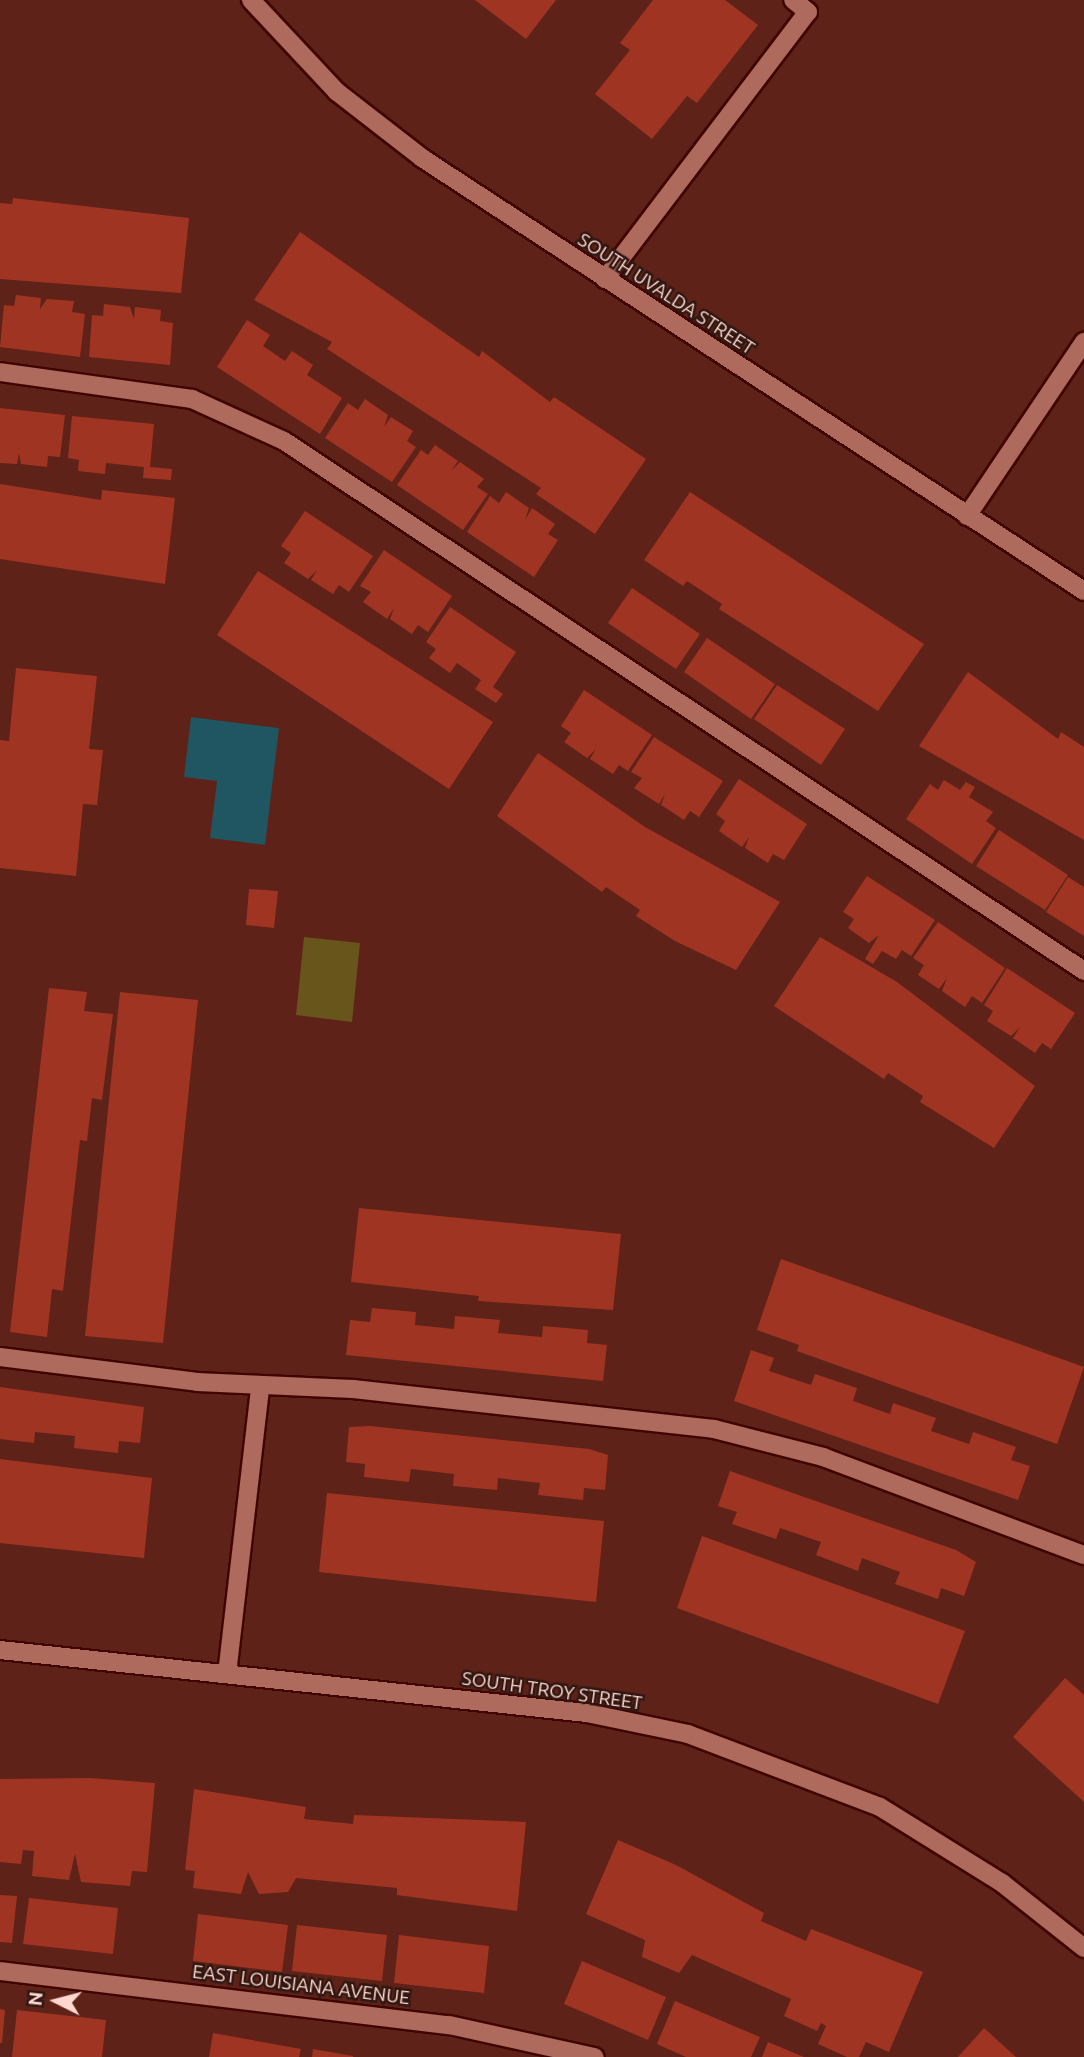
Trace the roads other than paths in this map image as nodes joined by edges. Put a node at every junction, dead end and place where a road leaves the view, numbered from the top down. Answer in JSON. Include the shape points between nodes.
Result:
{"nodes":[{"id":1,"x":251,"y":0,"type":"edge"},
{"id":2,"x":793,"y":0,"type":"edge"},
{"id":3,"x":813,"y":6,"type":"edge"},
{"id":4,"x":605,"y":279,"type":"junction"},
{"id":5,"x":1084,"y":342,"type":"edge"},
{"id":6,"x":0,"y":372,"type":"edge"},
{"id":7,"x":967,"y":516,"type":"junction"},
{"id":8,"x":1084,"y":591,"type":"edge"},
{"id":9,"x":1084,"y":971,"type":"edge"},
{"id":10,"x":0,"y":1357,"type":"edge"},
{"id":11,"x":260,"y":1388,"type":"junction"},
{"id":12,"x":1084,"y":1555,"type":"edge"},
{"id":13,"x":0,"y":1650,"type":"edge"},
{"id":14,"x":227,"y":1674,"type":"junction"},
{"id":15,"x":1084,"y":1948,"type":"edge"},
{"id":16,"x":0,"y":1971,"type":"edge"},
{"id":17,"x":595,"y":2057,"type":"edge"}],
"edges":[{"from":1,"to":4,"type":"street","name":"SOUTH UVALDA STREET","via":[[303,60],[383,129]]},
{"from":2,"to":3,"type":"street"},
{"from":3,"to":4,"type":"street"},
{"from":4,"to":7,"type":"street","name":"SOUTH UVALDA STREET"},
{"from":5,"to":7,"type":"street"},
{"from":6,"to":9,"type":"street","via":[[192,399],[285,441]]},
{"from":7,"to":8,"type":"street","name":"SOUTH UVALDA STREET"},
{"from":10,"to":11,"type":"street"},
{"from":11,"to":12,"type":"street","via":[[353,1389],[743,1434],[823,1457]]},
{"from":11,"to":14,"type":"street"},
{"from":13,"to":14,"type":"street","name":"SOUTH TROY STREET"},
{"from":14,"to":15,"type":"street","name":"SOUTH TROY STREET","via":[[587,1713],[735,1748],[880,1807],[1002,1883]]},
{"from":16,"to":17,"type":"street","name":"EAST LOUISIANA AVENUE","via":[[449,2025]]}]}
